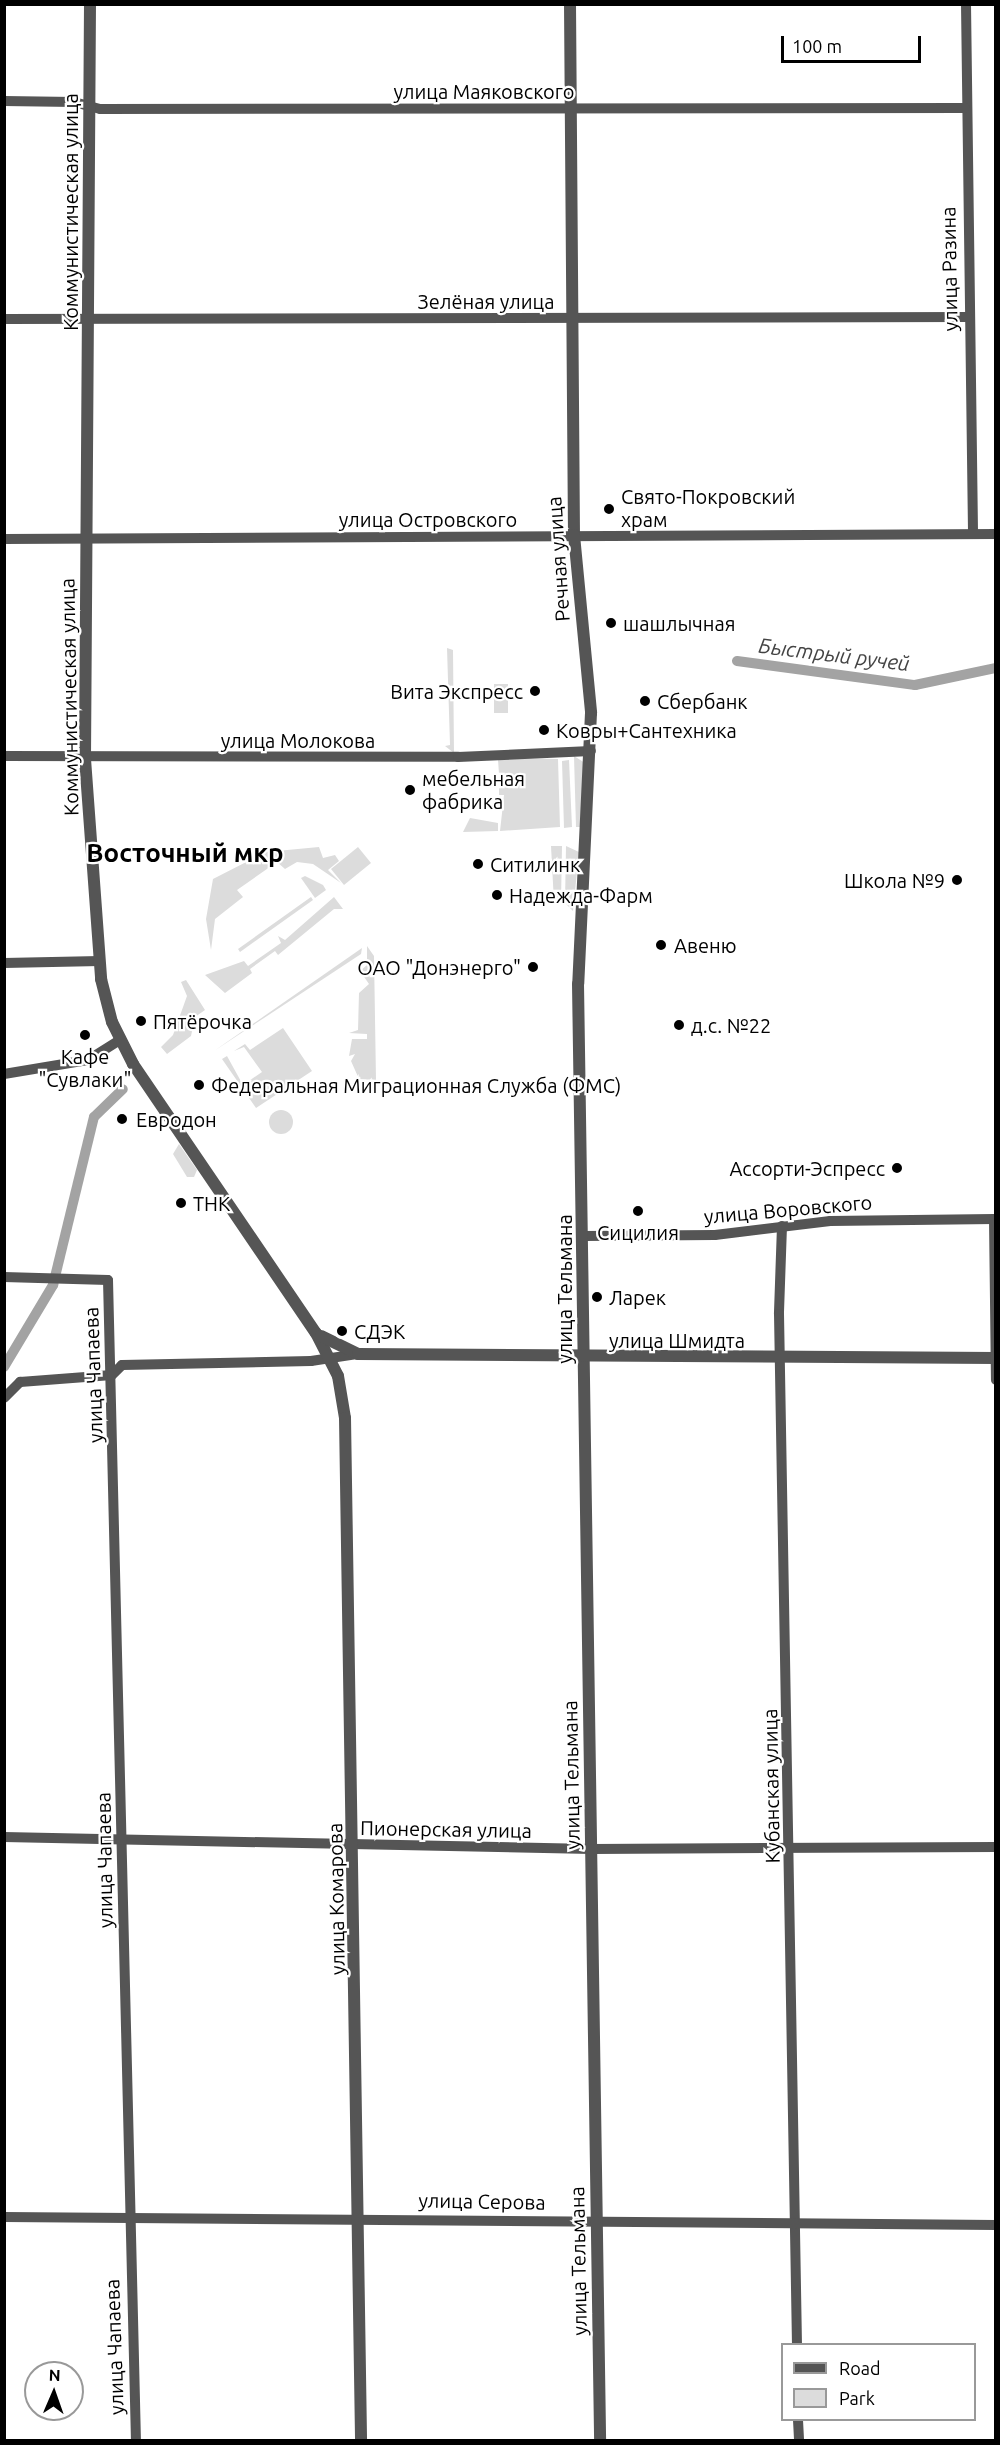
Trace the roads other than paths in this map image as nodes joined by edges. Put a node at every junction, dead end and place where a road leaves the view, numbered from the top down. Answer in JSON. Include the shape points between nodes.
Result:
{"nodes":[{"id":1,"x":90,"y":4,"type":"edge"},
{"id":2,"x":570,"y":4,"type":"edge"},
{"id":3,"x":966,"y":4,"type":"edge"},
{"id":4,"x":4,"y":101,"type":"edge"},
{"id":5,"x":89,"y":104,"type":"junction"},
{"id":6,"x":569,"y":108,"type":"junction"},
{"id":7,"x":965,"y":108,"type":"junction"},
{"id":8,"x":968,"y":317,"type":"junction"},
{"id":9,"x":4,"y":319,"type":"edge"},
{"id":10,"x":91,"y":319,"type":"junction"},
{"id":11,"x":568,"y":319,"type":"junction"},
{"id":12,"x":973,"y":534,"type":"junction"},
{"id":13,"x":996,"y":534,"type":"edge"},
{"id":14,"x":574,"y":535,"type":"junction"},
{"id":15,"x":4,"y":539,"type":"edge"},
{"id":16,"x":88,"y":539,"type":"junction"},
{"id":17,"x":591,"y":751,"type":"junction"},
{"id":18,"x":4,"y":756,"type":"edge"},
{"id":19,"x":86,"y":759,"type":"junction"},
{"id":20,"x":100,"y":961,"type":"junction"},
{"id":21,"x":4,"y":963,"type":"edge"},
{"id":22,"x":120,"y":1040,"type":"junction"},
{"id":23,"x":4,"y":1074,"type":"edge"},
{"id":24,"x":581,"y":1109,"type":"joint"},
{"id":25,"x":994,"y":1219,"type":"edge"},
{"id":26,"x":783,"y":1226,"type":"junction"},
{"id":27,"x":584,"y":1236,"type":"junction"},
{"id":28,"x":4,"y":1277,"type":"edge"},
{"id":29,"x":316,"y":1333,"type":"junction"},
{"id":30,"x":358,"y":1354,"type":"junction"},
{"id":31,"x":995,"y":1358,"type":"edge"},
{"id":32,"x":331,"y":1359,"type":"junction"},
{"id":33,"x":584,"y":1359,"type":"junction"},
{"id":34,"x":782,"y":1360,"type":"junction"},
{"id":35,"x":112,"y":1375,"type":"junction"},
{"id":36,"x":996,"y":1380,"type":"edge"},
{"id":37,"x":4,"y":1398,"type":"edge"},
{"id":38,"x":4,"y":1837,"type":"edge"},
{"id":39,"x":122,"y":1840,"type":"junction"},
{"id":40,"x":355,"y":1846,"type":"junction"},
{"id":41,"x":996,"y":1847,"type":"edge"},
{"id":42,"x":592,"y":1849,"type":"junction"},
{"id":43,"x":790,"y":1851,"type":"junction"},
{"id":44,"x":127,"y":2216,"type":"junction"},
{"id":45,"x":4,"y":2217,"type":"edge"},
{"id":46,"x":360,"y":2218,"type":"junction"},
{"id":47,"x":597,"y":2220,"type":"junction"},
{"id":48,"x":796,"y":2220,"type":"junction"},
{"id":49,"x":996,"y":2225,"type":"edge"},
{"id":50,"x":797,"y":2343,"type":"edge"},
{"id":51,"x":798,"y":2421,"type":"edge"},
{"id":52,"x":136,"y":2440,"type":"edge"},
{"id":53,"x":361,"y":2440,"type":"edge"},
{"id":54,"x":600,"y":2440,"type":"edge"},
{"id":55,"x":799,"y":2440,"type":"edge"}],
"edges":[{"from":1,"to":5,"type":"street","name":"Коммунистическая улица"},
{"from":2,"to":6,"type":"street","name":"Речная улица"},
{"from":3,"to":7,"type":"street","name":"улица Разина"},
{"from":4,"to":5,"type":"street","name":"улица Маяковского"},
{"from":5,"to":6,"type":"street","name":"улица Маяковского","via":[[100,109]]},
{"from":5,"to":10,"type":"street","name":"Коммунистическая улица"},
{"from":6,"to":7,"type":"street","name":"улица Маяковского"},
{"from":6,"to":11,"type":"street","name":"Речная улица"},
{"from":7,"to":8,"type":"street","name":"улица Разина"},
{"from":8,"to":11,"type":"street","name":"Зелёная улица"},
{"from":8,"to":12,"type":"street","name":"улица Разина"},
{"from":9,"to":10,"type":"street","name":"Зелёная улица"},
{"from":10,"to":11,"type":"street","name":"Зелёная улица"},
{"from":10,"to":16,"type":"street","name":"Коммунистическая улица"},
{"from":11,"to":14,"type":"street","name":"Речная улица"},
{"from":12,"to":13,"type":"street","name":"улица Островского"},
{"from":12,"to":14,"type":"street","name":"улица Островского"},
{"from":14,"to":16,"type":"street","name":"улица Островского"},
{"from":14,"to":17,"type":"street","name":"Речная улица"},
{"from":15,"to":16,"type":"street","name":"улица Островского"},
{"from":16,"to":19,"type":"street","name":"Коммунистическая улица"},
{"from":17,"to":19,"type":"street","name":"улица Молокова","via":[[458,757]]},
{"from":17,"to":24,"type":"street","name":"Речная улица","via":[[578,968]]},
{"from":18,"to":19,"type":"street","name":"улица Молокова"},
{"from":19,"to":20,"type":"street","name":"Коммунистическая улица"},
{"from":20,"to":21,"type":"street"},
{"from":20,"to":22,"type":"street","name":"Коммунистическая улица"},
{"from":22,"to":23,"type":"street","via":[[88,1060]]},
{"from":22,"to":29,"type":"street","name":"Коммунистическая улица"},
{"from":24,"to":27,"type":"street","name":"улица Тельмана"},
{"from":25,"to":26,"type":"street","name":"улица Воровского"},
{"from":25,"to":31,"type":"street"},
{"from":26,"to":27,"type":"street","name":"улица Воровского","via":[[715,1235]]},
{"from":26,"to":34,"type":"street","name":"Кубанская улица"},
{"from":27,"to":33,"type":"street","name":"улица Тельмана"},
{"from":28,"to":35,"type":"street","name":"улица Чапаева","via":[[108,1280]]},
{"from":29,"to":30,"type":"street","name":"улица Шмидта"},
{"from":29,"to":32,"type":"street","name":"Коммунистическая улица"},
{"from":30,"to":32,"type":"street","name":"улица Шмидта"},
{"from":30,"to":33,"type":"street","name":"улица Шмидта"},
{"from":31,"to":34,"type":"street","name":"улица Шмидта"},
{"from":31,"to":36,"type":"street"},
{"from":32,"to":35,"type":"street","name":"улица Шмидта","via":[[146,1362],[122,1365]]},
{"from":32,"to":40,"type":"street","name":"улица Комарова","via":[[342,1394],[348,1458]]},
{"from":33,"to":34,"type":"street","name":"улица Шмидта"},
{"from":33,"to":42,"type":"street","name":"улица Тельмана"},
{"from":34,"to":43,"type":"street","name":"Кубанская улица"},
{"from":35,"to":37,"type":"street","via":[[20,1382]]},
{"from":35,"to":39,"type":"street","name":"улица Чапаева"},
{"from":38,"to":39,"type":"street","name":"Пионерская улица"},
{"from":39,"to":40,"type":"street","name":"Пионерская улица"},
{"from":39,"to":44,"type":"street","name":"улица Чапаева"},
{"from":40,"to":42,"type":"street","name":"Пионерская улица"},
{"from":40,"to":46,"type":"street","name":"улица Комарова"},
{"from":41,"to":43,"type":"street","name":"Пионерская улица"},
{"from":42,"to":43,"type":"street","name":"Пионерская улица"},
{"from":42,"to":47,"type":"street","name":"улица Тельмана"},
{"from":43,"to":48,"type":"street","name":"Кубанская улица"},
{"from":44,"to":45,"type":"street","name":"улица Серова"},
{"from":44,"to":46,"type":"street","name":"улица Серова"},
{"from":44,"to":52,"type":"street","name":"улица Чапаева"},
{"from":46,"to":47,"type":"street","name":"улица Серова"},
{"from":46,"to":53,"type":"street","name":"улица Комарова"},
{"from":47,"to":48,"type":"street","name":"улица Серова"},
{"from":47,"to":54,"type":"street","name":"улица Тельмана"},
{"from":48,"to":49,"type":"street","name":"улица Серова"},
{"from":48,"to":50,"type":"street","name":"Кубанская улица"},
{"from":51,"to":55,"type":"street"}]}
